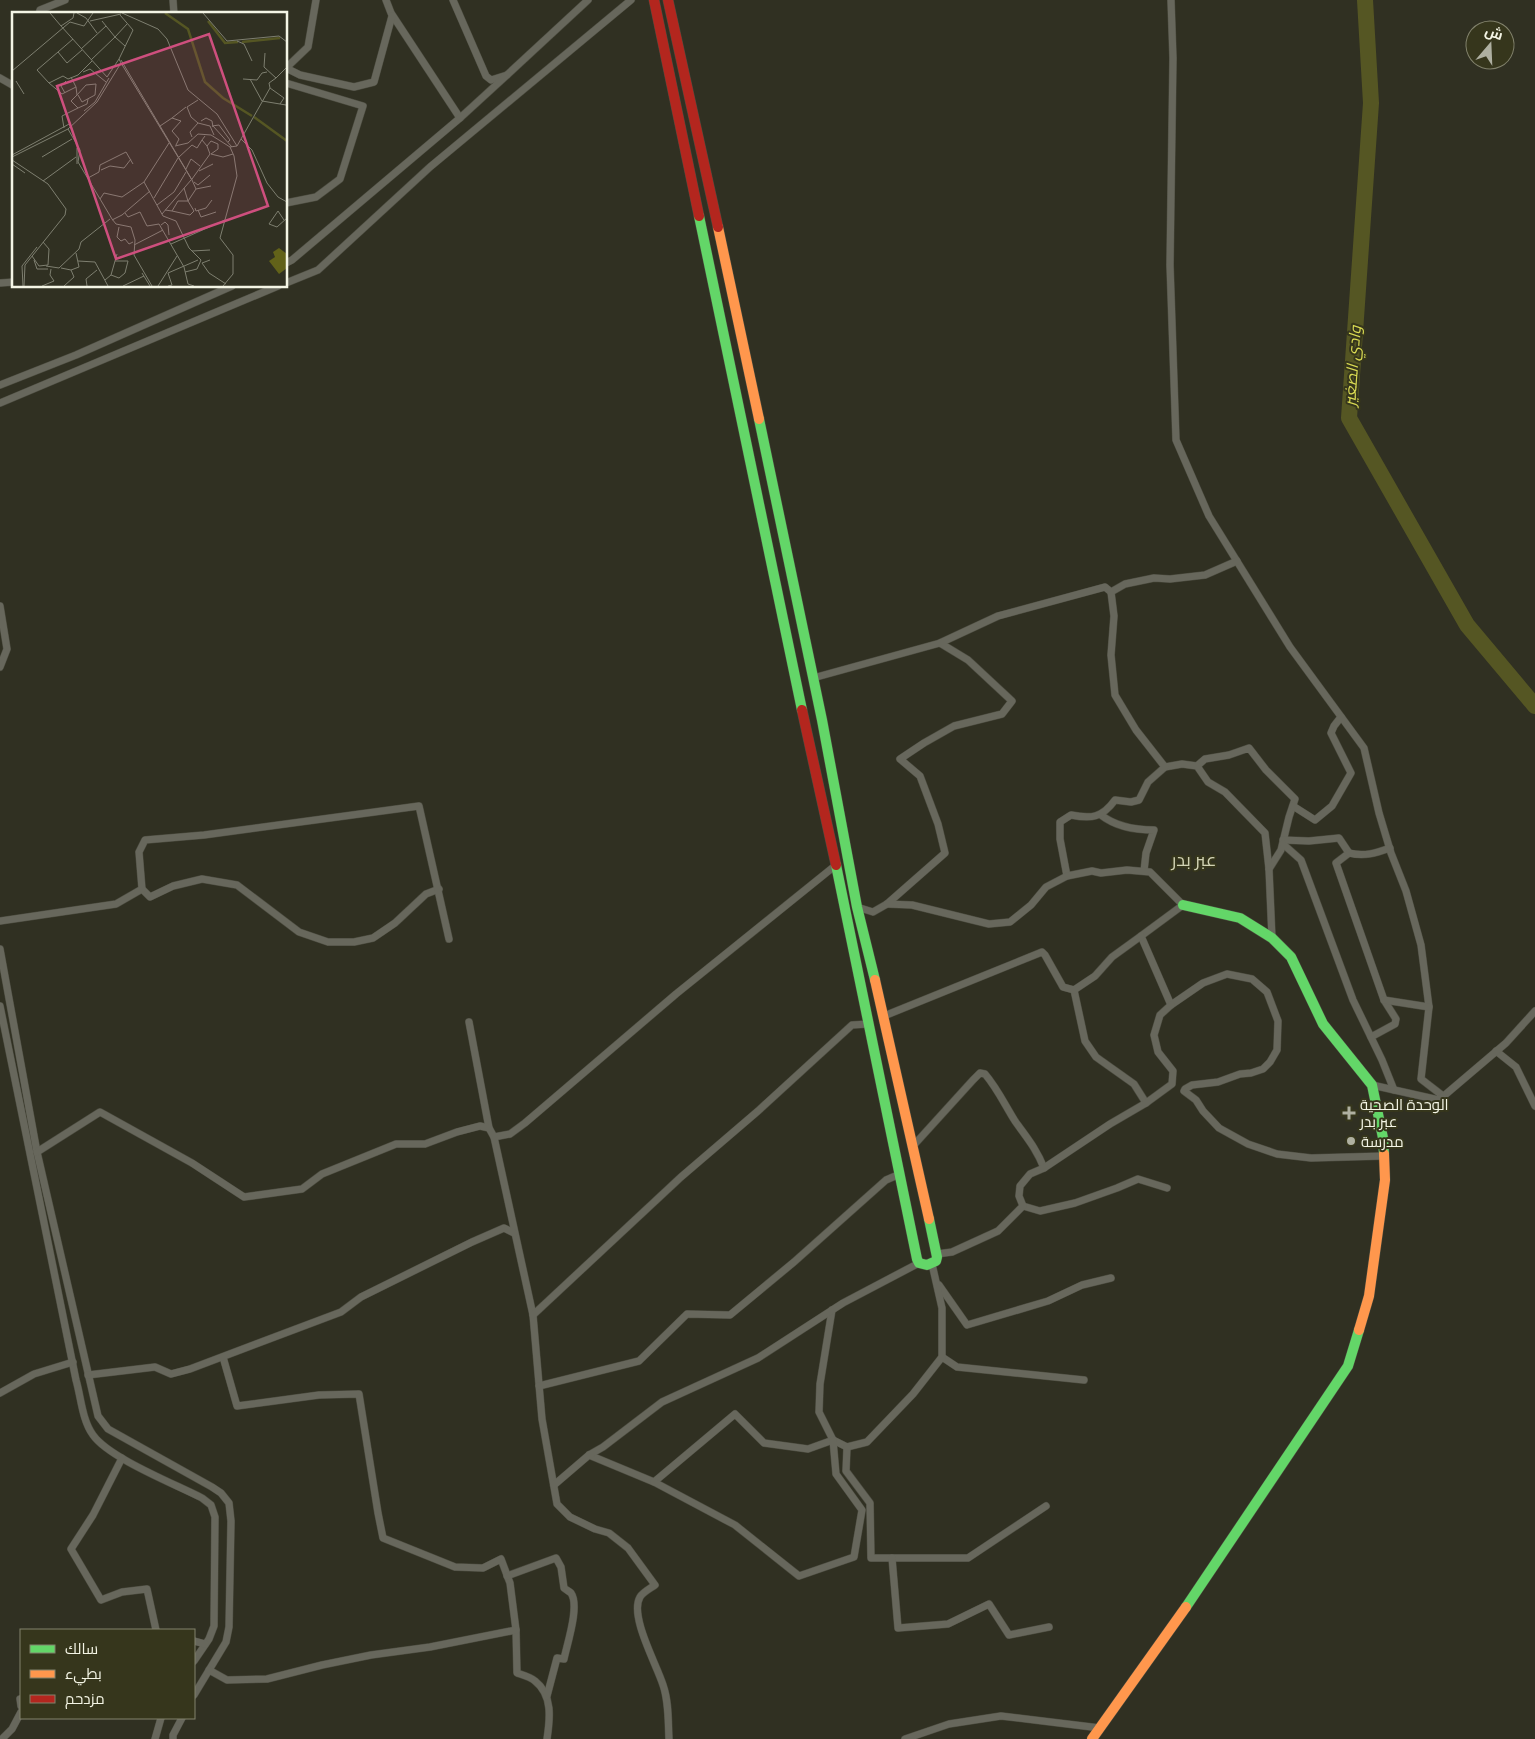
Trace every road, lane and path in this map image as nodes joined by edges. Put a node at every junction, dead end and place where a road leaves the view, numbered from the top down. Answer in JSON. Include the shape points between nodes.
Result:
{"nodes":[{"id":1,"x":65,"y":0,"type":"edge"},
{"id":2,"x":316,"y":0,"type":"edge"},
{"id":3,"x":386,"y":0,"type":"edge"},
{"id":4,"x":453,"y":0,"type":"edge"},
{"id":5,"x":588,"y":0,"type":"edge"},
{"id":6,"x":631,"y":0,"type":"edge"},
{"id":7,"x":654,"y":0,"type":"edge"},
{"id":8,"x":668,"y":0,"type":"edge"},
{"id":9,"x":1171,"y":0,"type":"edge"},
{"id":10,"x":40,"y":12,"type":"edge"},
{"id":11,"x":392,"y":16,"type":"junction"},
{"id":12,"x":288,"y":67,"type":"edge"},
{"id":13,"x":288,"y":69,"type":"edge"},
{"id":14,"x":508,"y":75,"type":"junction"},
{"id":15,"x":0,"y":78,"type":"edge"},
{"id":16,"x":288,"y":83,"type":"edge"},
{"id":17,"x":12,"y":85,"type":"edge"},
{"id":18,"x":460,"y":118,"type":"junction"},
{"id":19,"x":288,"y":203,"type":"edge"},
{"id":20,"x":288,"y":261,"type":"edge"},
{"id":21,"x":288,"y":282,"type":"edge"},
{"id":22,"x":227,"y":288,"type":"edge"},
{"id":23,"x":273,"y":288,"type":"edge"},
{"id":24,"x":0,"y":385,"type":"edge"},
{"id":25,"x":0,"y":403,"type":"edge"},
{"id":26,"x":1237,"y":561,"type":"junction"},
{"id":27,"x":1111,"y":592,"type":"junction"},
{"id":28,"x":0,"y":606,"type":"edge"},
{"id":29,"x":940,"y":643,"type":"junction"},
{"id":30,"x":0,"y":667,"type":"edge"},
{"id":31,"x":813,"y":678,"type":"junction"},
{"id":32,"x":1341,"y":717,"type":"junction"},
{"id":33,"x":1197,"y":766,"type":"junction"},
{"id":34,"x":1165,"y":767,"type":"junction"},
{"id":35,"x":1292,"y":806,"type":"junction"},
{"id":36,"x":1101,"y":815,"type":"junction"},
{"id":37,"x":1283,"y":842,"type":"junction"},
{"id":38,"x":1390,"y":848,"type":"junction"},
{"id":39,"x":1349,"y":853,"type":"junction"},
{"id":40,"x":836,"y":865,"type":"junction"},
{"id":41,"x":1269,"y":869,"type":"junction"},
{"id":42,"x":1144,"y":871,"type":"junction"},
{"id":43,"x":1067,"y":876,"type":"junction"},
{"id":44,"x":142,"y":889,"type":"junction"},
{"id":45,"x":439,"y":889,"type":"junction"},
{"id":46,"x":887,"y":904,"type":"junction"},
{"id":47,"x":1183,"y":905,"type":"junction"},
{"id":48,"x":857,"y":907,"type":"junction"},
{"id":49,"x":0,"y":920,"type":"edge"},
{"id":50,"x":1141,"y":936,"type":"junction"},
{"id":51,"x":1272,"y":938,"type":"junction"},
{"id":52,"x":449,"y":939,"type":"dead end"},
{"id":53,"x":0,"y":949,"type":"edge"},
{"id":54,"x":1074,"y":990,"type":"junction"},
{"id":55,"x":1384,"y":1000,"type":"junction"},
{"id":56,"x":1171,"y":1005,"type":"junction"},
{"id":57,"x":0,"y":1006,"type":"edge"},
{"id":58,"x":1429,"y":1007,"type":"junction"},
{"id":59,"x":1535,"y":1011,"type":"edge"},
{"id":60,"x":884,"y":1016,"type":"junction"},
{"id":61,"x":469,"y":1022,"type":"dead end"},
{"id":62,"x":868,"y":1024,"type":"junction"},
{"id":63,"x":1371,"y":1037,"type":"junction"},
{"id":64,"x":1496,"y":1051,"type":"junction"},
{"id":65,"x":1372,"y":1085,"type":"junction"},
{"id":66,"x":1394,"y":1090,"type":"junction"},
{"id":67,"x":1443,"y":1096,"type":"junction"},
{"id":68,"x":1146,"y":1103,"type":"junction"},
{"id":69,"x":1535,"y":1106,"type":"edge"},
{"id":70,"x":489,"y":1128,"type":"junction"},
{"id":71,"x":494,"y":1137,"type":"junction"},
{"id":72,"x":912,"y":1146,"type":"junction"},
{"id":73,"x":37,"y":1152,"type":"junction"},
{"id":74,"x":1384,"y":1156,"type":"junction"},
{"id":75,"x":1044,"y":1168,"type":"junction"},
{"id":76,"x":900,"y":1174,"type":"junction"},
{"id":77,"x":1167,"y":1188,"type":"dead end"},
{"id":78,"x":1023,"y":1206,"type":"junction"},
{"id":79,"x":514,"y":1233,"type":"junction"},
{"id":80,"x":936,"y":1254,"type":"junction"},
{"id":81,"x":919,"y":1263,"type":"junction"},
{"id":82,"x":932,"y":1264,"type":"junction"},
{"id":83,"x":1111,"y":1278,"type":"dead end"},
{"id":84,"x":936,"y":1280,"type":"junction"},
{"id":85,"x":832,"y":1310,"type":"junction"},
{"id":86,"x":533,"y":1315,"type":"junction"},
{"id":87,"x":223,"y":1357,"type":"junction"},
{"id":88,"x":942,"y":1358,"type":"junction"},
{"id":89,"x":73,"y":1362,"type":"junction"},
{"id":90,"x":88,"y":1375,"type":"junction"},
{"id":91,"x":1084,"y":1380,"type":"dead end"},
{"id":92,"x":539,"y":1386,"type":"junction"},
{"id":93,"x":0,"y":1393,"type":"edge"},
{"id":94,"x":833,"y":1440,"type":"junction"},
{"id":95,"x":847,"y":1447,"type":"junction"},
{"id":96,"x":589,"y":1455,"type":"junction"},
{"id":97,"x":122,"y":1458,"type":"junction"},
{"id":98,"x":654,"y":1482,"type":"junction"},
{"id":99,"x":554,"y":1485,"type":"junction"},
{"id":100,"x":1046,"y":1506,"type":"dead end"},
{"id":101,"x":892,"y":1558,"type":"junction"},
{"id":102,"x":507,"y":1576,"type":"junction"},
{"id":103,"x":1049,"y":1627,"type":"dead end"},
{"id":104,"x":156,"y":1629,"type":"edge"},
{"id":105,"x":516,"y":1630,"type":"junction"},
{"id":106,"x":195,"y":1641,"type":"edge"},
{"id":107,"x":205,"y":1644,"type":"junction"},
{"id":108,"x":195,"y":1659,"type":"edge"},
{"id":109,"x":209,"y":1670,"type":"junction"},
{"id":110,"x":195,"y":1693,"type":"edge"},
{"id":111,"x":547,"y":1696,"type":"junction"},
{"id":112,"x":20,"y":1714,"type":"edge"},
{"id":113,"x":161,"y":1719,"type":"edge"},
{"id":114,"x":181,"y":1719,"type":"edge"},
{"id":115,"x":1100,"y":1728,"type":"junction"},
{"id":116,"x":2,"y":1739,"type":"edge"},
{"id":117,"x":155,"y":1739,"type":"edge"},
{"id":118,"x":173,"y":1739,"type":"edge"},
{"id":119,"x":547,"y":1739,"type":"edge"},
{"id":120,"x":669,"y":1739,"type":"edge"},
{"id":121,"x":905,"y":1739,"type":"edge"},
{"id":122,"x":1092,"y":1739,"type":"edge"}],
"edges":[{"from":1,"to":10,"type":"street"},
{"from":2,"to":12,"type":"street","via":[[308,47]]},
{"from":3,"to":11,"type":"street"},
{"from":4,"to":14,"type":"street","via":[[486,76],[491,80]]},
{"from":5,"to":14,"type":"street"},
{"from":6,"to":21,"type":"street","via":[[430,167],[318,270]]},
{"from":7,"to":40,"type":"street"},
{"from":8,"to":31,"type":"street"},
{"from":9,"to":26,"type":"street","via":[[1170,265],[1176,440],[1208,516]]},
{"from":11,"to":13,"type":"street","via":[[374,82],[354,87],[300,75]]},
{"from":11,"to":18,"type":"street"},
{"from":14,"to":18,"type":"street"},
{"from":15,"to":17,"type":"street"},
{"from":16,"to":19,"type":"street","via":[[363,106],[340,178],[316,197]]},
{"from":18,"to":20,"type":"street"},
{"from":22,"to":24,"type":"street"},
{"from":23,"to":25,"type":"street"},
{"from":26,"to":27,"type":"street","via":[[1205,575],[1154,578],[1125,584]]},
{"from":26,"to":32,"type":"street","via":[[1290,647]]},
{"from":27,"to":29,"type":"street","via":[[1105,587],[998,616]]},
{"from":27,"to":34,"type":"street","via":[[1115,695],[1136,730]]},
{"from":28,"to":30,"type":"street","via":[[7,649]]},
{"from":29,"to":31,"type":"street"},
{"from":29,"to":46,"type":"street","via":[[968,660],[1012,701],[1002,714],[954,726],[900,759],[920,776],[945,853]]},
{"from":31,"to":48,"type":"street"},
{"from":32,"to":35,"type":"street","via":[[1331,733],[1351,773],[1332,806],[1315,820]]},
{"from":32,"to":38,"type":"street","via":[[1364,748]]},
{"from":33,"to":34,"type":"street"},
{"from":33,"to":35,"type":"street","via":[[1205,760],[1249,748],[1296,799]]},
{"from":33,"to":41,"type":"street","via":[[1208,782],[1225,792],[1265,833]]},
{"from":34,"to":36,"type":"street","via":[[1148,782],[1139,800],[1115,800]]},
{"from":35,"to":37,"type":"street"},
{"from":36,"to":42,"type":"street","via":[[1116,824],[1154,830]]},
{"from":36,"to":43,"type":"street","via":[[1084,818],[1071,815],[1060,822]]},
{"from":37,"to":39,"type":"street","via":[[1340,838]]},
{"from":37,"to":41,"type":"street"},
{"from":37,"to":63,"type":"street","via":[[1301,860],[1353,1000]]},
{"from":38,"to":39,"type":"street","via":[[1360,856]]},
{"from":38,"to":58,"type":"street","via":[[1415,918]]},
{"from":39,"to":55,"type":"street","via":[[1336,863]]},
{"from":40,"to":62,"type":"street"},
{"from":40,"to":71,"type":"street","via":[[676,994],[525,1123],[510,1134]]},
{"from":41,"to":51,"type":"street"},
{"from":42,"to":43,"type":"street","via":[[1092,871]]},
{"from":42,"to":47,"type":"street","via":[[1150,872]]},
{"from":43,"to":46,"type":"street","via":[[1046,887],[1010,922],[990,924],[912,905]]},
{"from":44,"to":45,"type":"street","via":[[150,897],[174,886],[202,879],[237,885],[299,932],[328,942],[373,938],[426,894]]},
{"from":44,"to":45,"type":"street","via":[[140,852],[145,840],[419,806]]},
{"from":44,"to":49,"type":"street","via":[[116,904]]},
{"from":45,"to":52,"type":"street"},
{"from":46,"to":48,"type":"street","via":[[873,912]]},
{"from":47,"to":50,"type":"street"},
{"from":47,"to":51,"type":"street","via":[[1240,918]]},
{"from":48,"to":60,"type":"street"},
{"from":50,"to":54,"type":"street"},
{"from":50,"to":56,"type":"street"},
{"from":51,"to":65,"type":"street","via":[[1292,956],[1323,1024]]},
{"from":53,"to":73,"type":"street"},
{"from":54,"to":60,"type":"street","via":[[1063,987],[1042,952]]},
{"from":54,"to":68,"type":"street","via":[[1085,1041],[1096,1057],[1134,1084]]},
{"from":55,"to":58,"type":"street"},
{"from":55,"to":63,"type":"street","via":[[1396,1019],[1395,1024]]},
{"from":56,"to":68,"type":"street","via":[[1160,1015],[1154,1035],[1158,1052],[1172,1071],[1172,1084]]},
{"from":56,"to":74,"type":"street","via":[[1203,983],[1227,974],[1252,979],[1267,992],[1278,1021],[1277,1050],[1270,1062],[1263,1069],[1218,1082],[1192,1085],[1184,1091],[1196,1100],[1219,1128],[1248,1144],[1277,1154],[1311,1158]]},
{"from":57,"to":89,"type":"street"},
{"from":58,"to":67,"type":"street","via":[[1421,1078]]},
{"from":59,"to":64,"type":"street"},
{"from":60,"to":72,"type":"street"},
{"from":61,"to":70,"type":"street"},
{"from":62,"to":76,"type":"street"},
{"from":62,"to":86,"type":"street","via":[[852,1025],[681,1177]]},
{"from":63,"to":66,"type":"street"},
{"from":64,"to":67,"type":"street"},
{"from":64,"to":69,"type":"street","via":[[1516,1067]]},
{"from":65,"to":66,"type":"street"},
{"from":65,"to":74,"type":"street"},
{"from":66,"to":67,"type":"street","via":[[1438,1100]]},
{"from":68,"to":75,"type":"street"},
{"from":70,"to":71,"type":"street"},
{"from":70,"to":73,"type":"street","via":[[480,1126],[425,1144],[396,1144],[322,1174],[302,1189],[244,1197],[192,1162],[100,1112]]},
{"from":71,"to":79,"type":"street"},
{"from":72,"to":75,"type":"street","via":[[980,1073],[994,1083],[1014,1120],[1037,1151]]},
{"from":72,"to":80,"type":"street"},
{"from":73,"to":90,"type":"street"},
{"from":74,"to":115,"type":"street","via":[[1385,1180],[1369,1296],[1348,1366],[1185,1609]]},
{"from":75,"to":78,"type":"street","via":[[1030,1174],[1020,1186]]},
{"from":76,"to":81,"type":"street"},
{"from":76,"to":92,"type":"street","via":[[886,1180],[730,1315],[687,1314],[639,1361]]},
{"from":77,"to":78,"type":"street","via":[[1138,1179],[1084,1200],[1049,1209],[1040,1211]]},
{"from":78,"to":80,"type":"street","via":[[998,1231],[952,1252]]},
{"from":79,"to":86,"type":"street"},
{"from":79,"to":87,"type":"street","via":[[504,1228],[361,1297],[341,1312]]},
{"from":80,"to":82,"type":"street","via":[[936,1261]]},
{"from":81,"to":82,"type":"street"},
{"from":81,"to":85,"type":"street"},
{"from":82,"to":84,"type":"street"},
{"from":83,"to":84,"type":"street","via":[[968,1325]]},
{"from":84,"to":88,"type":"street","via":[[942,1308]]},
{"from":85,"to":94,"type":"street","via":[[820,1384],[819,1412]]},
{"from":85,"to":96,"type":"street","via":[[758,1358],[662,1402]]},
{"from":86,"to":92,"type":"street"},
{"from":87,"to":90,"type":"street","via":[[171,1374],[155,1367]]},
{"from":87,"to":102,"type":"street","via":[[237,1406],[320,1395],[359,1394],[383,1538],[455,1567],[483,1568],[500,1559]]},
{"from":88,"to":91,"type":"street","via":[[957,1367]]},
{"from":88,"to":95,"type":"street","via":[[867,1442]]},
{"from":89,"to":93,"type":"street","via":[[34,1374]]},
{"from":89,"to":97,"type":"street","via":[[86,1422],[92,1434],[102,1446]]},
{"from":90,"to":109,"type":"street","via":[[98,1416],[108,1429],[212,1487],[228,1503],[231,1521],[229,1627],[226,1642]]},
{"from":92,"to":99,"type":"street"},
{"from":94,"to":95,"type":"street"},
{"from":94,"to":98,"type":"street","via":[[808,1448],[764,1443],[735,1414]]},
{"from":94,"to":98,"type":"street","via":[[836,1474],[862,1510],[854,1557],[799,1576],[735,1525]]},
{"from":95,"to":101,"type":"street","via":[[846,1471],[870,1504],[871,1558]]},
{"from":96,"to":98,"type":"street"},
{"from":96,"to":99,"type":"street"},
{"from":97,"to":104,"type":"street","via":[[93,1515],[71,1549],[101,1600],[122,1592],[147,1589]]},
{"from":97,"to":107,"type":"street","via":[[211,1505],[215,1517],[214,1626]]},
{"from":99,"to":120,"type":"street","via":[[557,1504],[570,1517],[609,1533],[628,1548],[655,1585],[640,1597],[637,1610],[663,1684]]},
{"from":100,"to":101,"type":"street","via":[[968,1558]]},
{"from":101,"to":103,"type":"street","via":[[898,1628],[948,1624],[989,1604],[1009,1635]]},
{"from":102,"to":105,"type":"street"},
{"from":102,"to":111,"type":"street","via":[[556,1558],[561,1567],[564,1588],[570,1592],[574,1605],[564,1659],[558,1658]]},
{"from":105,"to":109,"type":"street","via":[[371,1655],[267,1679],[227,1680]]},
{"from":105,"to":111,"type":"street","via":[[518,1673],[535,1680]]},
{"from":106,"to":107,"type":"street"},
{"from":107,"to":108,"type":"street"},
{"from":109,"to":110,"type":"street"},
{"from":111,"to":119,"type":"street"},
{"from":112,"to":116,"type":"street"},
{"from":113,"to":117,"type":"street"},
{"from":114,"to":118,"type":"street"},
{"from":115,"to":121,"type":"street","via":[[1001,1716],[949,1724]]},
{"from":115,"to":122,"type":"street"}]}
